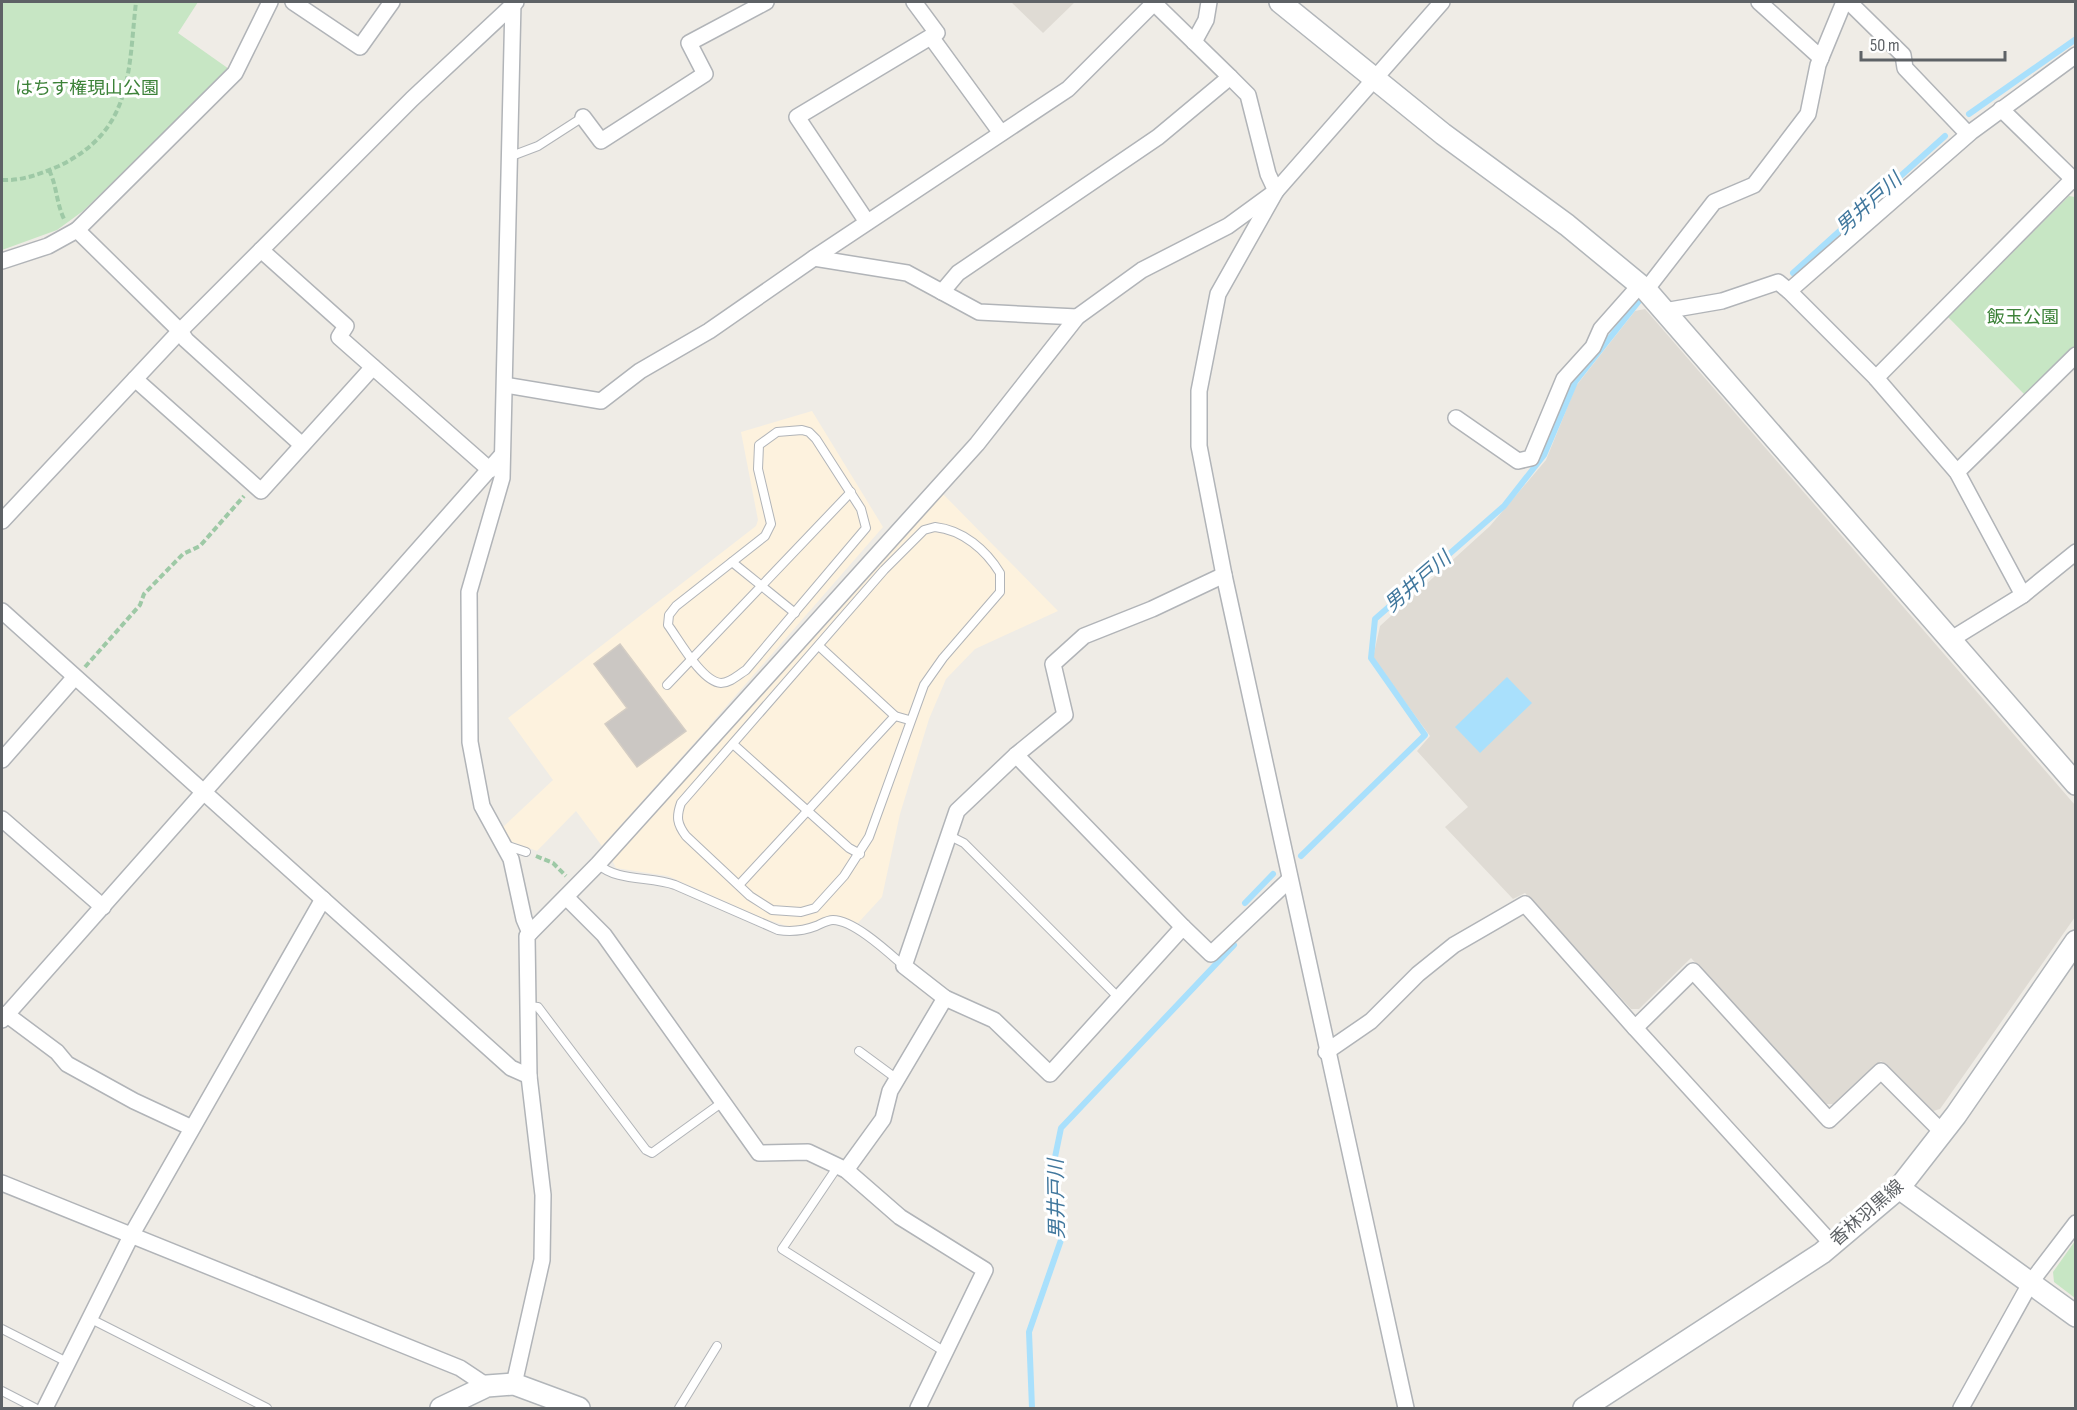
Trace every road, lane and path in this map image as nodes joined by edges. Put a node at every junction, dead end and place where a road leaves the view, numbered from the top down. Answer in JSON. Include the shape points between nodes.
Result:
{"nodes":[{"id":1,"x":136,"y":2,"type":"edge"},
{"id":2,"x":270,"y":2,"type":"edge"},
{"id":3,"x":293,"y":2,"type":"edge"},
{"id":4,"x":392,"y":2,"type":"edge"},
{"id":5,"x":514,"y":2,"type":"edge"},
{"id":6,"x":766,"y":2,"type":"edge"},
{"id":7,"x":914,"y":2,"type":"edge"},
{"id":8,"x":1209,"y":2,"type":"edge"},
{"id":9,"x":1280,"y":2,"type":"edge"},
{"id":10,"x":1442,"y":2,"type":"edge"},
{"id":11,"x":1759,"y":2,"type":"edge"},
{"id":12,"x":1844,"y":2,"type":"edge"},
{"id":13,"x":1850,"y":2,"type":"edge"},
{"id":14,"x":930,"y":36,"type":"junction"},
{"id":15,"x":1194,"y":42,"type":"junction"},
{"id":16,"x":2076,"y":55,"type":"edge"},
{"id":17,"x":1821,"y":58,"type":"junction"},
{"id":18,"x":1230,"y":77,"type":"junction"},
{"id":19,"x":1374,"y":78,"type":"junction"},
{"id":20,"x":2001,"y":110,"type":"junction"},
{"id":21,"x":583,"y":117,"type":"joint"},
{"id":22,"x":1001,"y":133,"type":"junction"},
{"id":23,"x":1968,"y":134,"type":"junction"},
{"id":24,"x":509,"y":157,"type":"junction"},
{"id":25,"x":49,"y":170,"type":"junction"},
{"id":26,"x":2,"y":180,"type":"edge"},
{"id":27,"x":2074,"y":181,"type":"edge"},
{"id":28,"x":1276,"y":191,"type":"junction"},
{"id":29,"x":867,"y":222,"type":"junction"},
{"id":30,"x":74,"y":231,"type":"junction"},
{"id":31,"x":261,"y":250,"type":"junction"},
{"id":32,"x":814,"y":258,"type":"junction"},
{"id":33,"x":2,"y":261,"type":"edge"},
{"id":34,"x":1643,"y":287,"type":"junction"},
{"id":35,"x":1789,"y":291,"type":"junction"},
{"id":36,"x":942,"y":292,"type":"junction"},
{"id":37,"x":1664,"y":311,"type":"junction"},
{"id":38,"x":1077,"y":317,"type":"junction"},
{"id":39,"x":180,"y":331,"type":"junction"},
{"id":40,"x":2076,"y":355,"type":"edge"},
{"id":41,"x":373,"y":367,"type":"junction"},
{"id":42,"x":1876,"y":378,"type":"junction"},
{"id":43,"x":135,"y":379,"type":"junction"},
{"id":44,"x":505,"y":385,"type":"junction"},
{"id":45,"x":1456,"y":418,"type":"dead end"},
{"id":46,"x":302,"y":445,"type":"junction"},
{"id":47,"x":502,"y":455,"type":"junction"},
{"id":48,"x":490,"y":470,"type":"junction"},
{"id":49,"x":1957,"y":472,"type":"junction"},
{"id":50,"x":254,"y":484,"type":"junction"},
{"id":51,"x":851,"y":492,"type":"junction"},
{"id":52,"x":2,"y":521,"type":"edge"},
{"id":53,"x":2076,"y":552,"type":"edge"},
{"id":54,"x":732,"y":562,"type":"junction"},
{"id":55,"x":1224,"y":574,"type":"junction"},
{"id":56,"x":762,"y":586,"type":"junction"},
{"id":57,"x":2024,"y":594,"type":"junction"},
{"id":58,"x":2,"y":611,"type":"edge"},
{"id":59,"x":795,"y":613,"type":"junction"},
{"id":60,"x":1950,"y":640,"type":"junction"},
{"id":61,"x":819,"y":646,"type":"junction"},
{"id":62,"x":693,"y":660,"type":"junction"},
{"id":63,"x":74,"y":678,"type":"junction"},
{"id":64,"x":667,"y":685,"type":"dead end"},
{"id":65,"x":895,"y":716,"type":"junction"},
{"id":66,"x":909,"y":720,"type":"junction"},
{"id":67,"x":733,"y":744,"type":"junction"},
{"id":68,"x":1016,"y":755,"type":"junction"},
{"id":69,"x":2,"y":760,"type":"edge"},
{"id":70,"x":2076,"y":784,"type":"edge"},
{"id":71,"x":204,"y":792,"type":"junction"},
{"id":72,"x":809,"y":810,"type":"junction"},
{"id":73,"x":2,"y":819,"type":"edge"},
{"id":74,"x":950,"y":836,"type":"junction"},
{"id":75,"x":506,"y":845,"type":"junction"},
{"id":76,"x":526,"y":852,"type":"joint"},
{"id":77,"x":860,"y":854,"type":"junction"},
{"id":78,"x":598,"y":864,"type":"junction"},
{"id":79,"x":1289,"y":880,"type":"junction"},
{"id":80,"x":739,"y":885,"type":"junction"},
{"id":81,"x":568,"y":889,"type":"junction"},
{"id":82,"x":323,"y":899,"type":"junction"},
{"id":83,"x":103,"y":907,"type":"junction"},
{"id":84,"x":1183,"y":927,"type":"junction"},
{"id":85,"x":530,"y":933,"type":"junction"},
{"id":86,"x":2076,"y":941,"type":"edge"},
{"id":87,"x":904,"y":966,"type":"junction"},
{"id":88,"x":1118,"y":997,"type":"junction"},
{"id":89,"x":945,"y":998,"type":"junction"},
{"id":90,"x":528,"y":1006,"type":"junction"},
{"id":91,"x":5,"y":1010,"type":"edge"},
{"id":92,"x":1635,"y":1028,"type":"junction"},
{"id":93,"x":859,"y":1051,"type":"dead end"},
{"id":94,"x":1326,"y":1052,"type":"junction"},
{"id":95,"x":529,"y":1076,"type":"junction"},
{"id":96,"x":897,"y":1079,"type":"junction"},
{"id":97,"x":724,"y":1101,"type":"junction"},
{"id":98,"x":192,"y":1128,"type":"junction"},
{"id":99,"x":1942,"y":1132,"type":"junction"},
{"id":100,"x":842,"y":1168,"type":"junction"},
{"id":101,"x":2,"y":1183,"type":"edge"},
{"id":102,"x":1899,"y":1188,"type":"junction"},
{"id":103,"x":2076,"y":1223,"type":"edge"},
{"id":104,"x":132,"y":1234,"type":"junction"},
{"id":105,"x":1832,"y":1244,"type":"junction"},
{"id":106,"x":2031,"y":1282,"type":"junction"},
{"id":107,"x":2076,"y":1316,"type":"edge"},
{"id":108,"x":92,"y":1319,"type":"junction"},
{"id":109,"x":2,"y":1329,"type":"edge"},
{"id":110,"x":717,"y":1346,"type":"dead end"},
{"id":111,"x":945,"y":1352,"type":"junction"},
{"id":112,"x":69,"y":1363,"type":"junction"},
{"id":113,"x":514,"y":1384,"type":"junction"},
{"id":114,"x":487,"y":1386,"type":"junction"},
{"id":115,"x":2,"y":1391,"type":"edge"},
{"id":116,"x":1593,"y":1406,"type":"edge"},
{"id":117,"x":35,"y":1408,"type":"edge"},
{"id":118,"x":45,"y":1408,"type":"edge"},
{"id":119,"x":267,"y":1408,"type":"edge"},
{"id":120,"x":441,"y":1408,"type":"edge"},
{"id":121,"x":579,"y":1408,"type":"edge"},
{"id":122,"x":679,"y":1408,"type":"edge"},
{"id":123,"x":918,"y":1408,"type":"edge"},
{"id":124,"x":1406,"y":1408,"type":"edge"},
{"id":125,"x":1961,"y":1408,"type":"edge"}],
"edges":[{"from":1,"to":25,"type":"path","via":[[126,91],[110,125],[82,154]]},
{"from":2,"to":30,"type":"street","via":[[235,73]]},
{"from":3,"to":4,"type":"street","via":[[360,47]]},
{"from":5,"to":24,"type":"street"},
{"from":5,"to":31,"type":"street"},
{"from":6,"to":21,"type":"street","via":[[689,43],[705,74],[601,141]]},
{"from":7,"to":14,"type":"street","via":[[937,33]]},
{"from":8,"to":15,"type":"street","via":[[1206,20]]},
{"from":9,"to":19,"type":"street"},
{"from":10,"to":19,"type":"street"},
{"from":11,"to":17,"type":"street"},
{"from":12,"to":17,"type":"street"},
{"from":13,"to":23,"type":"street","via":[[1903,55],[1905,68]]},
{"from":14,"to":22,"type":"street"},
{"from":14,"to":29,"type":"street","via":[[797,117]]},
{"from":15,"to":18,"type":"street"},
{"from":15,"to":22,"type":"street","via":[[1154,3],[1068,89]]},
{"from":16,"to":20,"type":"street"},
{"from":17,"to":34,"type":"street","via":[[1808,114],[1754,185],[1714,202]]},
{"from":18,"to":28,"type":"street","via":[[1248,95]]},
{"from":18,"to":36,"type":"street","via":[[1158,137],[958,273]]},
{"from":19,"to":28,"type":"street"},
{"from":19,"to":34,"type":"street"},
{"from":20,"to":23,"type":"street"},
{"from":20,"to":27,"type":"street"},
{"from":21,"to":24,"type":"lane","via":[[538,146]]},
{"from":22,"to":29,"type":"street"},
{"from":23,"to":35,"type":"street"},
{"from":24,"to":44,"type":"street"},
{"from":25,"to":26,"type":"path","via":[[18,181]]},
{"from":25,"to":30,"type":"path","via":[[56,184],[56,203]]},
{"from":27,"to":42,"type":"street"},
{"from":28,"to":38,"type":"street","via":[[1228,225],[1142,270]]},
{"from":28,"to":55,"type":"street","via":[[1218,294],[1199,391],[1199,446]]},
{"from":29,"to":32,"type":"street"},
{"from":30,"to":33,"type":"street","via":[[48,246]]},
{"from":30,"to":39,"type":"street"},
{"from":31,"to":39,"type":"street"},
{"from":31,"to":41,"type":"street","via":[[346,326],[339,337]]},
{"from":32,"to":36,"type":"street","via":[[907,273]]},
{"from":32,"to":44,"type":"street","via":[[709,331],[640,371],[601,401]]},
{"from":34,"to":37,"type":"street"},
{"from":34,"to":45,"type":"street","via":[[1600,329],[1593,347],[1564,379],[1531,458],[1518,461]]},
{"from":35,"to":37,"type":"street","via":[[1778,282],[1722,301]]},
{"from":35,"to":42,"type":"street"},
{"from":36,"to":38,"type":"street","via":[[979,312]]},
{"from":37,"to":60,"type":"street"},
{"from":38,"to":78,"type":"street","via":[[977,444]]},
{"from":39,"to":43,"type":"street"},
{"from":39,"to":46,"type":"street"},
{"from":40,"to":49,"type":"street"},
{"from":41,"to":46,"type":"street"},
{"from":41,"to":48,"type":"street"},
{"from":42,"to":49,"type":"street"},
{"from":43,"to":50,"type":"street"},
{"from":43,"to":52,"type":"street"},
{"from":44,"to":47,"type":"street"},
{"from":46,"to":50,"type":"street","via":[[261,490]]},
{"from":47,"to":48,"type":"street"},
{"from":47,"to":75,"type":"street","via":[[502,478],[469,592],[470,742],[482,806]]},
{"from":48,"to":71,"type":"street"},
{"from":49,"to":57,"type":"street"},
{"from":50,"to":63,"type":"path","via":[[200,546],[183,554],[144,594],[140,605]]},
{"from":51,"to":54,"type":"lane","via":[[809,432],[777,432],[765,439],[757,455],[771,524],[765,536]]},
{"from":51,"to":56,"type":"lane"},
{"from":51,"to":59,"type":"lane","via":[[866,520],[866,528]]},
{"from":53,"to":57,"type":"street"},
{"from":54,"to":56,"type":"lane"},
{"from":54,"to":62,"type":"lane","via":[[669,615],[668,625]]},
{"from":55,"to":68,"type":"street","via":[[1084,636],[1053,664],[1065,715]]},
{"from":55,"to":79,"type":"street"},
{"from":56,"to":59,"type":"lane"},
{"from":56,"to":62,"type":"lane"},
{"from":57,"to":60,"type":"street"},
{"from":58,"to":63,"type":"street"},
{"from":59,"to":62,"type":"lane","via":[[746,670],[729,681],[710,680]]},
{"from":60,"to":70,"type":"street"},
{"from":61,"to":65,"type":"lane"},
{"from":61,"to":66,"type":"lane","via":[[924,530],[949,528],[971,542],[1000,573],[1000,592],[930,674]]},
{"from":61,"to":67,"type":"lane"},
{"from":62,"to":64,"type":"lane"},
{"from":63,"to":69,"type":"street"},
{"from":63,"to":71,"type":"street"},
{"from":65,"to":66,"type":"lane"},
{"from":65,"to":72,"type":"lane"},
{"from":66,"to":77,"type":"lane"},
{"from":67,"to":72,"type":"lane"},
{"from":67,"to":80,"type":"lane","via":[[681,803],[676,815],[686,836]]},
{"from":68,"to":74,"type":"street","via":[[957,811]]},
{"from":68,"to":84,"type":"street"},
{"from":71,"to":82,"type":"street"},
{"from":71,"to":83,"type":"street"},
{"from":72,"to":77,"type":"lane"},
{"from":72,"to":80,"type":"lane"},
{"from":73,"to":83,"type":"street"},
{"from":74,"to":87,"type":"street"},
{"from":74,"to":88,"type":"lane","via":[[964,843]]},
{"from":75,"to":76,"type":"lane"},
{"from":75,"to":85,"type":"street"},
{"from":76,"to":81,"type":"path","via":[[553,863]]},
{"from":77,"to":80,"type":"lane","via":[[815,908],[801,912],[772,910]]},
{"from":78,"to":81,"type":"street"},
{"from":78,"to":87,"type":"lane","via":[[608,873],[675,885],[778,930],[790,932],[834,920],[843,922]]},
{"from":79,"to":84,"type":"street","via":[[1211,954]]},
{"from":79,"to":94,"type":"street"},
{"from":81,"to":85,"type":"street"},
{"from":81,"to":97,"type":"street"},
{"from":82,"to":95,"type":"street","via":[[512,1068]]},
{"from":82,"to":98,"type":"street"},
{"from":83,"to":91,"type":"street"},
{"from":84,"to":88,"type":"street"},
{"from":85,"to":90,"type":"street","via":[[526,945]]},
{"from":86,"to":99,"type":"street","name":"香林羽黒線"},
{"from":87,"to":89,"type":"street"},
{"from":88,"to":89,"type":"street","via":[[1050,1074],[994,1020]]},
{"from":89,"to":96,"type":"street"},
{"from":90,"to":95,"type":"street"},
{"from":90,"to":97,"type":"lane","via":[[538,1007],[652,1153]]},
{"from":91,"to":98,"type":"street","via":[[67,1064]]},
{"from":92,"to":94,"type":"street","via":[[1525,904],[1454,945],[1371,1021]]},
{"from":92,"to":99,"type":"street","via":[[1693,971],[1828,1120],[1881,1071]]},
{"from":92,"to":105,"type":"street"},
{"from":93,"to":96,"type":"lane"},
{"from":94,"to":124,"type":"street"},
{"from":95,"to":113,"type":"street","via":[[543,1195],[542,1260]]},
{"from":96,"to":100,"type":"street","via":[[883,1119]]},
{"from":97,"to":100,"type":"street","via":[[759,1153],[808,1152]]},
{"from":98,"to":104,"type":"street"},
{"from":99,"to":102,"type":"street","name":"香林羽黒線"},
{"from":100,"to":111,"type":"street","via":[[900,1217],[985,1270]]},
{"from":100,"to":111,"type":"lane","via":[[782,1249]]},
{"from":101,"to":104,"type":"street"},
{"from":102,"to":105,"type":"street","name":"香林羽黒線"},
{"from":102,"to":106,"type":"street"},
{"from":103,"to":106,"type":"street"},
{"from":104,"to":108,"type":"street"},
{"from":104,"to":114,"type":"street","via":[[460,1368]]},
{"from":105,"to":116,"type":"street","name":"香林羽黒線"},
{"from":106,"to":107,"type":"street"},
{"from":106,"to":125,"type":"street"},
{"from":108,"to":112,"type":"street"},
{"from":108,"to":119,"type":"lane"},
{"from":109,"to":112,"type":"lane"},
{"from":110,"to":122,"type":"lane"},
{"from":111,"to":123,"type":"street"},
{"from":112,"to":118,"type":"street"},
{"from":113,"to":114,"type":"street"},
{"from":113,"to":121,"type":"street"},
{"from":114,"to":120,"type":"street"},
{"from":115,"to":117,"type":"lane"}]}
